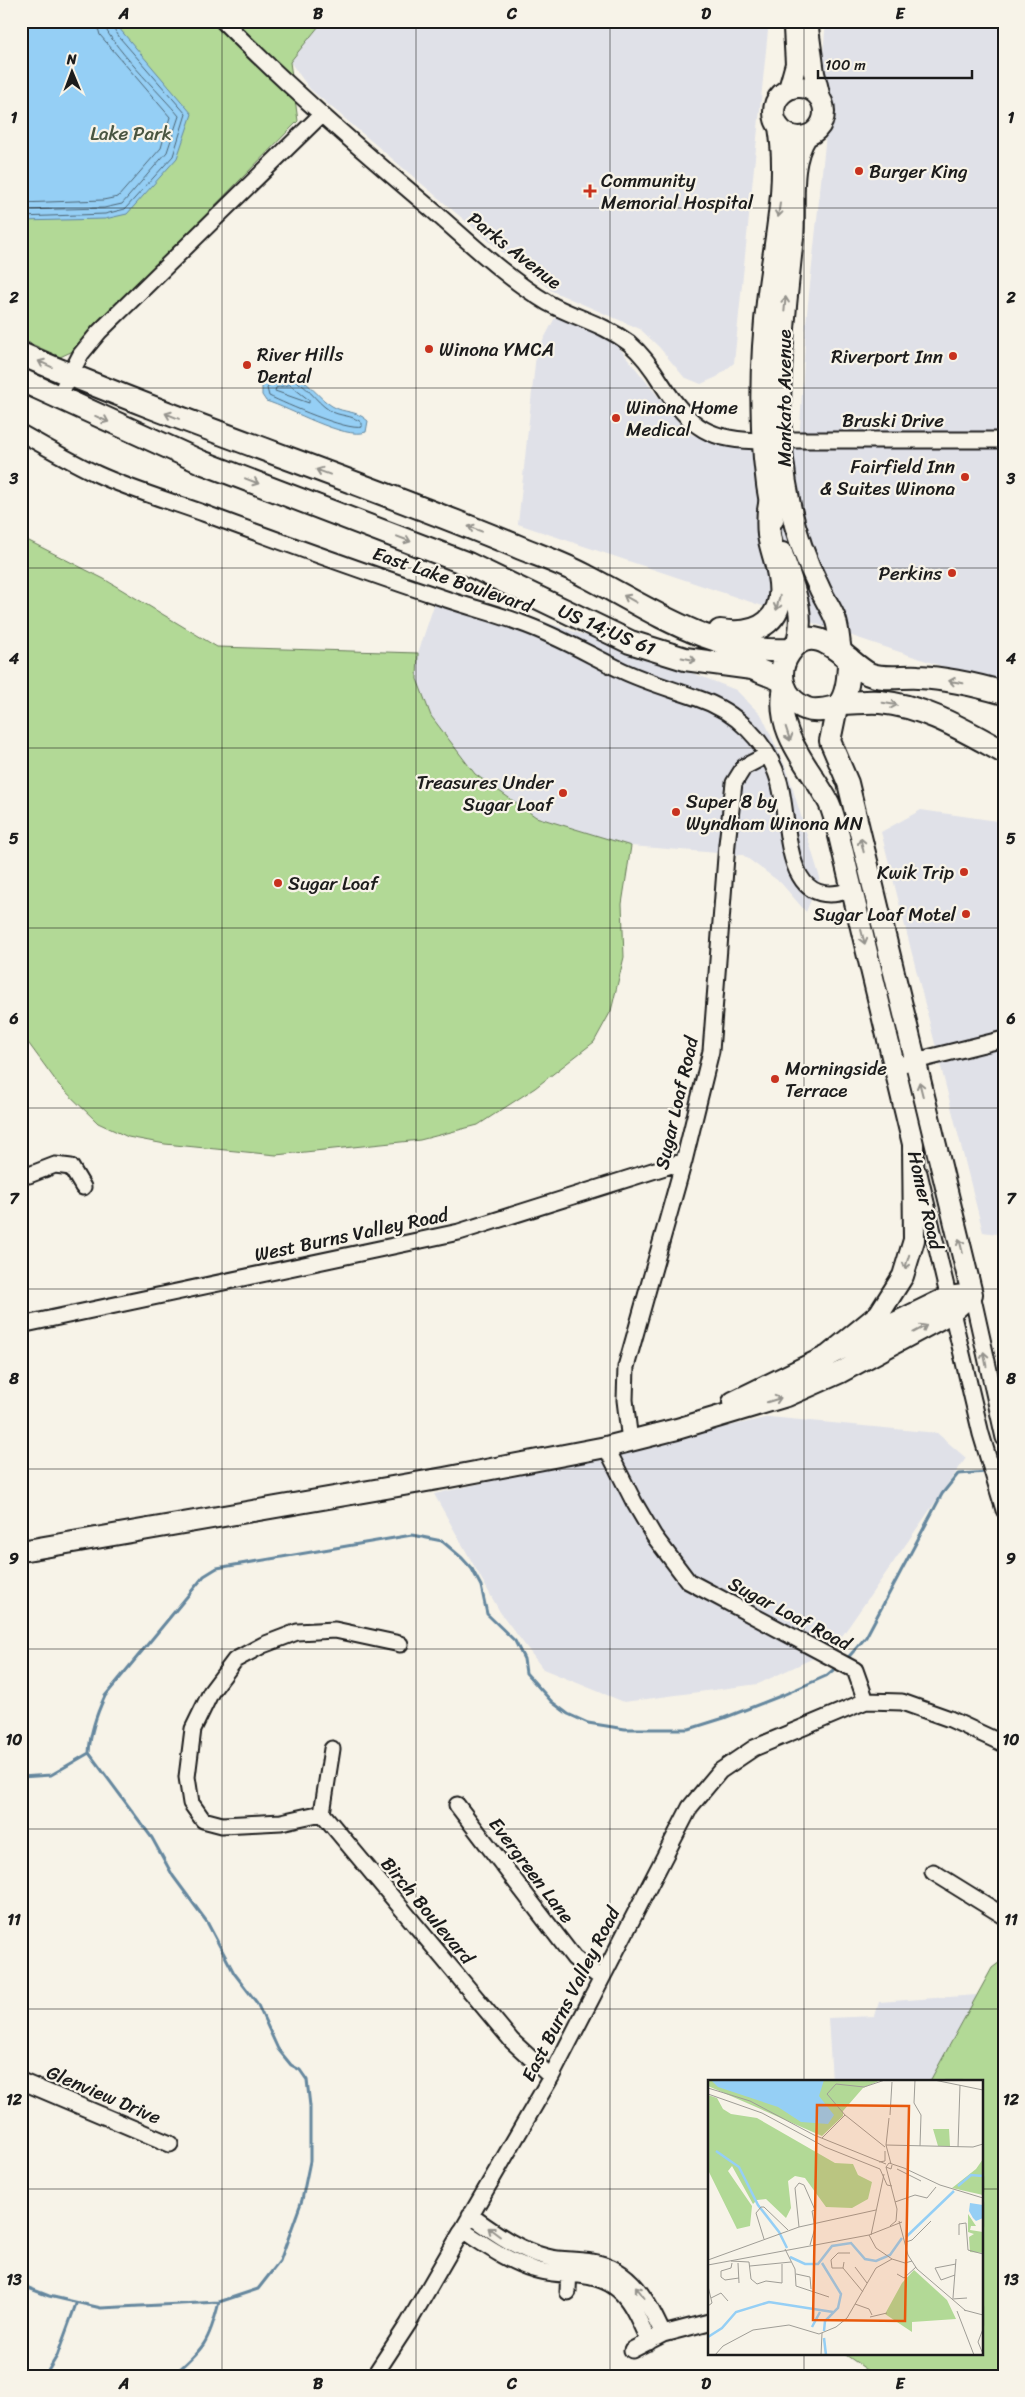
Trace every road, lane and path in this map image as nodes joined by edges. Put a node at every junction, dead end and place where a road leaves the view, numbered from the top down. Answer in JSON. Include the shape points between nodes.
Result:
{"nodes":[{"id":1,"x":223,"y":21,"type":"edge"},
{"id":2,"x":794,"y":21,"type":"edge"},
{"id":3,"x":807,"y":21,"type":"edge"},
{"id":4,"x":789,"y":89,"type":"junction"},
{"id":5,"x":820,"y":98,"type":"junction"},
{"id":6,"x":321,"y":115,"type":"junction"},
{"id":7,"x":779,"y":127,"type":"junction"},
{"id":8,"x":806,"y":137,"type":"junction"},
{"id":9,"x":21,"y":354,"type":"edge"},
{"id":10,"x":70,"y":375,"type":"junction"},
{"id":11,"x":21,"y":380,"type":"edge"},
{"id":12,"x":58,"y":398,"type":"junction"},
{"id":13,"x":21,"y":434,"type":"edge"},
{"id":14,"x":1004,"y":440,"type":"edge"},
{"id":15,"x":773,"y":441,"type":"junction"},
{"id":16,"x":770,"y":504,"type":"junction"},
{"id":17,"x":661,"y":617,"type":"junction"},
{"id":18,"x":793,"y":647,"type":"junction"},
{"id":19,"x":845,"y":655,"type":"junction"},
{"id":20,"x":783,"y":684,"type":"junction"},
{"id":21,"x":1004,"y":693,"type":"edge"},
{"id":22,"x":839,"y":705,"type":"junction"},
{"id":23,"x":1004,"y":752,"type":"edge"},
{"id":24,"x":768,"y":755,"type":"junction"},
{"id":25,"x":850,"y":890,"type":"junction"},
{"id":26,"x":1004,"y":1038,"type":"edge"},
{"id":27,"x":915,"y":1061,"type":"junction"},
{"id":28,"x":895,"y":1066,"type":"junction"},
{"id":29,"x":913,"y":1144,"type":"junction"},
{"id":30,"x":684,"y":1161,"type":"junction"},
{"id":31,"x":21,"y":1173,"type":"edge"},
{"id":32,"x":83,"y":1187,"type":"dead end"},
{"id":33,"x":972,"y":1294,"type":"junction"},
{"id":34,"x":950,"y":1305,"type":"junction"},
{"id":35,"x":21,"y":1326,"type":"edge"},
{"id":36,"x":825,"y":1358,"type":"junction"},
{"id":37,"x":677,"y":1429,"type":"junction"},
{"id":38,"x":1002,"y":1431,"type":"edge"},
{"id":39,"x":630,"y":1441,"type":"junction"},
{"id":40,"x":606,"y":1447,"type":"junction"},
{"id":41,"x":1002,"y":1504,"type":"edge"},
{"id":42,"x":21,"y":1552,"type":"edge"},
{"id":43,"x":400,"y":1644,"type":"dead end"},
{"id":44,"x":866,"y":1701,"type":"junction"},
{"id":45,"x":1004,"y":1744,"type":"edge"},
{"id":46,"x":332,"y":1749,"type":"dead end"},
{"id":47,"x":457,"y":1805,"type":"dead end"},
{"id":48,"x":322,"y":1814,"type":"junction"},
{"id":49,"x":933,"y":1872,"type":"dead end"},
{"id":50,"x":1004,"y":1916,"type":"edge"},
{"id":51,"x":601,"y":1978,"type":"junction"},
{"id":52,"x":551,"y":2077,"type":"junction"},
{"id":53,"x":21,"y":2081,"type":"edge"},
{"id":54,"x":170,"y":2144,"type":"dead end"},
{"id":55,"x":470,"y":2215,"type":"junction"},
{"id":56,"x":462,"y":2230,"type":"junction"},
{"id":57,"x":569,"y":2267,"type":"junction"},
{"id":58,"x":568,"y":2292,"type":"dead end"},
{"id":59,"x":708,"y":2322,"type":"edge"},
{"id":60,"x":662,"y":2334,"type":"junction"},
{"id":61,"x":648,"y":2342,"type":"junction"},
{"id":62,"x":632,"y":2350,"type":"dead end"},
{"id":63,"x":374,"y":2376,"type":"edge"}],
"edges":[{"from":1,"to":6,"type":"street","name":"Parks Avenue"},
{"from":2,"to":4,"type":"main road","name":"Mankato Avenue","via":[[796,64]]},
{"from":3,"to":5,"type":"main road","name":"Mankato Avenue"},
{"from":4,"to":5,"type":"main road","via":[[807,88]]},
{"from":4,"to":7,"type":"main road","name":"Mankato Avenue","via":[[776,105]]},
{"from":5,"to":8,"type":"main road","name":"Mankato Avenue","via":[[823,122],[818,130]]},
{"from":6,"to":10,"type":"street","via":[[99,332],[81,354]]},
{"from":6,"to":15,"type":"street","name":"Parks Avenue","via":[[514,278],[548,303],[598,324],[630,344],[652,367],[675,404],[707,433]]},
{"from":7,"to":8,"type":"main road","via":[[792,136]]},
{"from":7,"to":15,"type":"main road","name":"Mankato Avenue","one_way":true,"via":[[782,188],[765,343]]},
{"from":15,"to":8,"type":"main road","name":"Mankato Avenue","one_way":true,"via":[[793,235],[795,169],[798,151]]},
{"from":10,"to":9,"type":"highway","name":"US 14;US 61","one_way":true},
{"from":10,"to":12,"type":"street"},
{"from":17,"to":10,"type":"highway","name":"US 14;US 61","one_way":true,"via":[[583,574],[520,547]]},
{"from":11,"to":12,"type":"highway","name":"US 14;US 61"},
{"from":12,"to":20,"type":"highway","name":"US 14;US 61","one_way":true,"via":[[201,462],[468,564],[630,642],[686,659],[752,668]]},
{"from":13,"to":24,"type":"street","name":"East Lake Boulevard","via":[[98,474],[312,553],[546,632],[629,673],[732,714],[754,735]]},
{"from":14,"to":15,"type":"street","name":"Bruski Drive"},
{"from":15,"to":16,"type":"main road","name":"Mankato Avenue"},
{"from":15,"to":19,"type":"main road","name":"Mankato Avenue","via":[[807,561],[836,620]]},
{"from":16,"to":17,"type":"highway","one_way":true,"via":[[769,534],[780,588],[778,607],[772,618],[757,629],[740,632],[710,630]]},
{"from":16,"to":18,"type":"main road","name":"Mankato Avenue","via":[[799,606],[800,626]]},
{"from":17,"to":18,"type":"highway","name":"US 14;US 61","via":[[719,641],[758,648]]},
{"from":18,"to":19,"type":"highway","name":"US 14;US 61","via":[[814,640],[826,642]]},
{"from":18,"to":20,"type":"highway","via":[[782,666]]},
{"from":21,"to":19,"type":"highway","name":"US 14;US 61","one_way":true,"via":[[935,678],[868,674]]},
{"from":19,"to":22,"type":"highway","via":[[848,676]]},
{"from":20,"to":22,"type":"highway","name":"US 14;US 61","via":[[791,698],[807,709]]},
{"from":20,"to":25,"type":"main road","name":"Homer Road","one_way":true,"via":[[781,701],[789,740],[830,805]]},
{"from":22,"to":23,"type":"highway","name":"US 14;US 61","one_way":true,"via":[[878,702],[916,710]]},
{"from":27,"to":22,"type":"main road","name":"Homer Road","one_way":true,"via":[[848,783],[830,740]]},
{"from":24,"to":25,"type":"street","name":"East Lake Boulevard","via":[[778,780],[791,852],[801,879],[811,889],[823,894]]},
{"from":24,"to":30,"type":"street","name":"Sugar Loaf Road","via":[[744,767],[734,782],[711,1051]]},
{"from":25,"to":28,"type":"main road","name":"Homer Road","one_way":true},
{"from":26,"to":27,"type":"street"},
{"from":27,"to":28,"type":"street"},
{"from":33,"to":27,"type":"main road","name":"Homer Road","one_way":true},
{"from":28,"to":29,"type":"main road","name":"Homer Road"},
{"from":29,"to":34,"type":"street","name":"Homer Road"},
{"from":29,"to":36,"type":"main road","one_way":true,"via":[[914,1240],[903,1276],[879,1314]]},
{"from":30,"to":35,"type":"street","name":"West Burns Valley Road","via":[[459,1232]]},
{"from":30,"to":39,"type":"street","name":"Sugar Loaf Road","via":[[626,1366],[625,1400]]},
{"from":31,"to":32,"type":"street","via":[[29,1175],[54,1165],[71,1166]]},
{"from":33,"to":34,"type":"main road"},
{"from":38,"to":33,"type":"street","name":"Homer Road","one_way":true},
{"from":34,"to":36,"type":"main road"},
{"from":37,"to":34,"type":"main road","one_way":true,"via":[[787,1396],[841,1372]]},
{"from":34,"to":41,"type":"street","name":"Homer Road","via":[[981,1434]]},
{"from":36,"to":37,"type":"main road"},
{"from":37,"to":39,"type":"main road"},
{"from":39,"to":40,"type":"main road"},
{"from":40,"to":42,"type":"main road"},
{"from":40,"to":44,"type":"street","name":"Sugar Loaf Road","via":[[654,1536],[688,1581],[855,1670]]},
{"from":43,"to":48,"type":"street","via":[[335,1630],[297,1632],[263,1645],[235,1660],[211,1692],[193,1729],[187,1777],[191,1803],[203,1820],[222,1825],[281,1822]]},
{"from":44,"to":45,"type":"street","via":[[902,1702],[950,1719]]},
{"from":44,"to":51,"type":"street","name":"East Burns Valley Road","via":[[754,1748],[720,1771],[690,1807]]},
{"from":46,"to":48,"type":"street"},
{"from":47,"to":51,"type":"street","name":"Evergreen Lane","via":[[574,1958]]},
{"from":48,"to":52,"type":"street","name":"Birch Boulevard","via":[[512,2041]]},
{"from":49,"to":50,"type":"street"},
{"from":51,"to":52,"type":"street","name":"East Burns Valley Road"},
{"from":52,"to":55,"type":"street","name":"East Burns Valley Road"},
{"from":53,"to":54,"type":"street","name":"Glenview Drive"},
{"from":55,"to":56,"type":"street","name":"East Burns Valley Road"},
{"from":57,"to":55,"type":"street","one_way":true,"via":[[502,2238]]},
{"from":56,"to":57,"type":"street","via":[[533,2269]]},
{"from":56,"to":63,"type":"street","name":"East Burns Valley Road"},
{"from":57,"to":58,"type":"street"},
{"from":60,"to":57,"type":"street","one_way":true,"via":[[641,2291],[619,2272],[593,2262]]},
{"from":57,"to":61,"type":"street","via":[[600,2279],[624,2294]]},
{"from":59,"to":60,"type":"street"},
{"from":60,"to":61,"type":"street"},
{"from":61,"to":62,"type":"street"}]}
